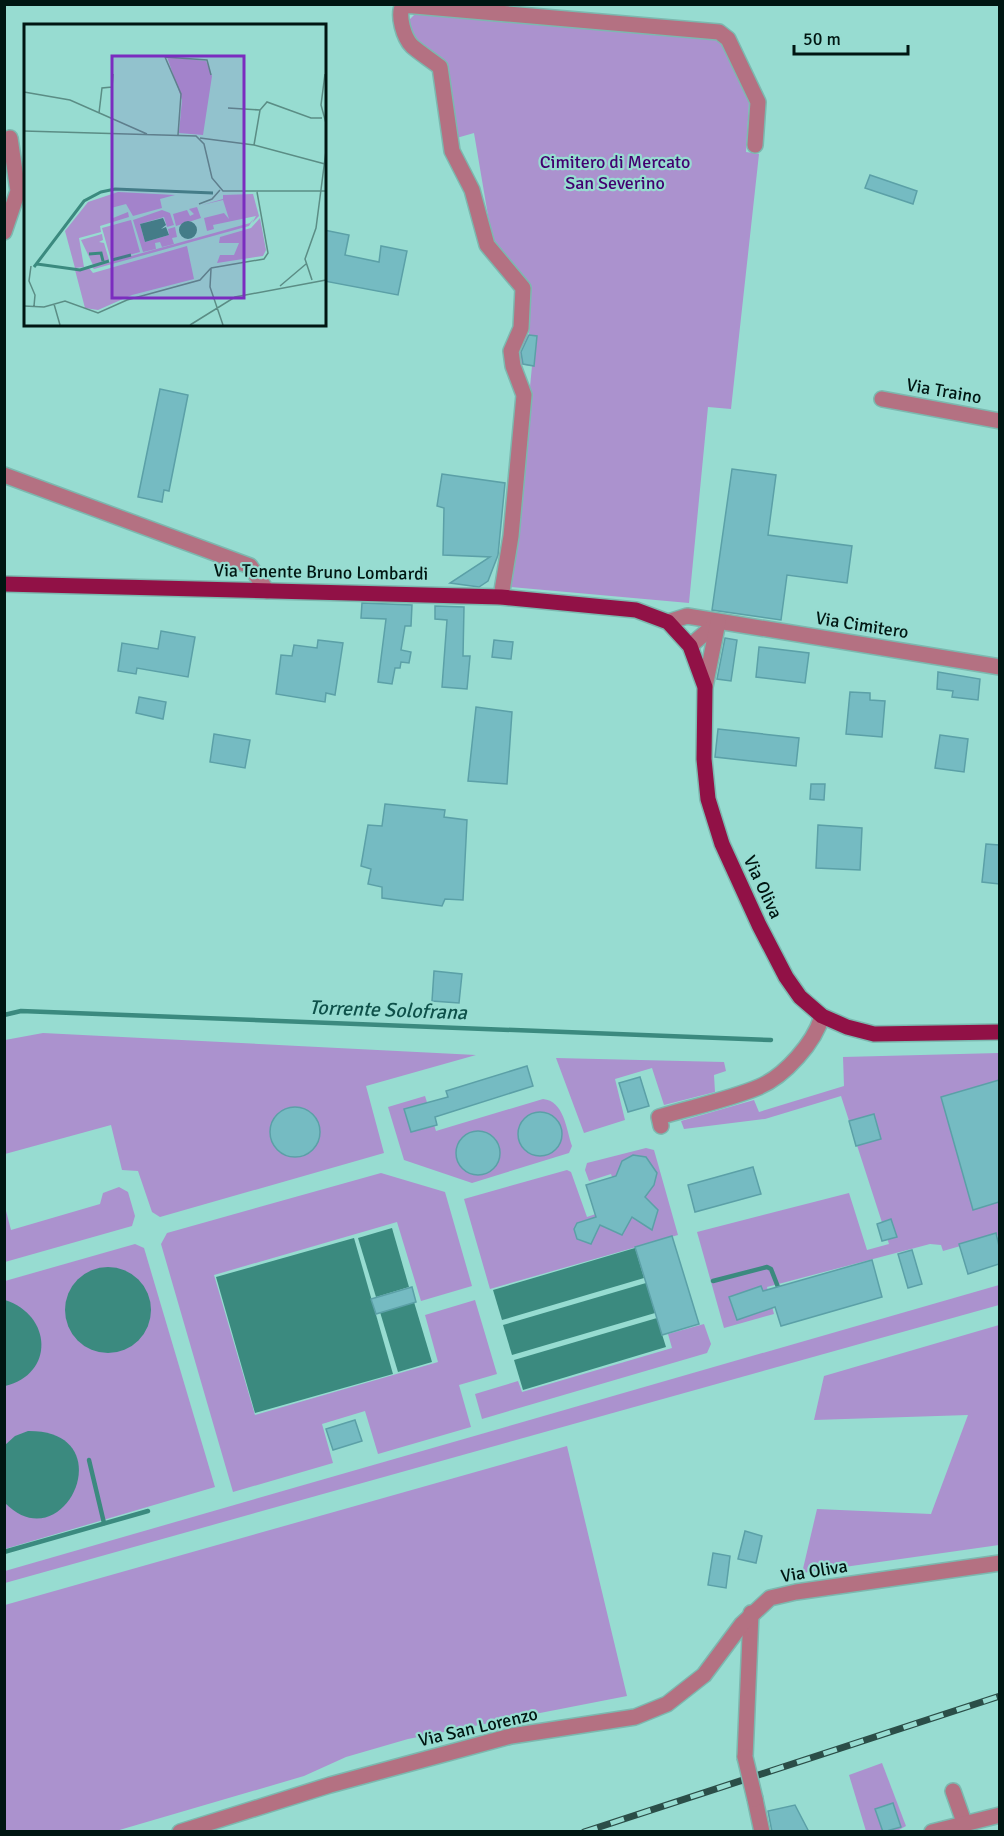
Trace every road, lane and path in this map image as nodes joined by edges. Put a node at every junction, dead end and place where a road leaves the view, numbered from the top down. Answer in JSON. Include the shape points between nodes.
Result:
{"nodes":[{"id":1,"x":10,"y":138,"type":"dead end"},
{"id":2,"x":755,"y":146,"type":"dead end"},
{"id":3,"x":4,"y":232,"type":"edge"},
{"id":4,"x":882,"y":399,"type":"dead end"},
{"id":5,"x":999,"y":421,"type":"edge"},
{"id":6,"x":4,"y":475,"type":"edge"},
{"id":7,"x":4,"y":584,"type":"edge"},
{"id":8,"x":267,"y":591,"type":"junction"},
{"id":9,"x":501,"y":597,"type":"junction"},
{"id":10,"x":636,"y":610,"type":"joint"},
{"id":11,"x":668,"y":622,"type":"junction"},
{"id":12,"x":718,"y":622,"type":"junction"},
{"id":13,"x":690,"y":646,"type":"junction"},
{"id":14,"x":999,"y":667,"type":"edge"},
{"id":15,"x":705,"y":687,"type":"junction"},
{"id":16,"x":822,"y":1016,"type":"junction"},
{"id":17,"x":999,"y":1032,"type":"edge"},
{"id":18,"x":661,"y":1126,"type":"dead end"},
{"id":19,"x":999,"y":1563,"type":"edge"},
{"id":20,"x":751,"y":1614,"type":"junction"},
{"id":21,"x":953,"y":1791,"type":"dead end"},
{"id":22,"x":999,"y":1815,"type":"edge"},
{"id":23,"x":964,"y":1822,"type":"junction"},
{"id":24,"x":180,"y":1832,"type":"edge"},
{"id":25,"x":762,"y":1832,"type":"edge"},
{"id":26,"x":932,"y":1832,"type":"edge"}],
"edges":[{"from":1,"to":3,"type":"street","via":[[18,191]]},
{"from":2,"to":9,"type":"street","via":[[758,102],[728,39],[719,32],[403,4],[401,20],[411,45],[440,67],[452,151],[472,190],[487,245],[523,288],[521,328],[511,351],[524,395],[511,536]]},
{"from":4,"to":5,"type":"street","name":"Via Traino"},
{"from":6,"to":8,"type":"street","via":[[250,566]]},
{"from":7,"to":8,"type":"main road","name":"Via Tenente Bruno Lombardi"},
{"from":8,"to":9,"type":"main road","name":"Via Tenente Bruno Lombardi"},
{"from":9,"to":10,"type":"main road","name":"Via Tenente Bruno Lombardi"},
{"from":10,"to":11,"type":"main road","name":"Via Oliva"},
{"from":11,"to":12,"type":"street","name":"Via Cimitero","via":[[687,616]]},
{"from":11,"to":13,"type":"main road","name":"Via Oliva"},
{"from":12,"to":13,"type":"street"},
{"from":12,"to":14,"type":"street","name":"Via Cimitero"},
{"from":12,"to":15,"type":"street"},
{"from":13,"to":15,"type":"main road","name":"Via Oliva"},
{"from":15,"to":16,"type":"main road","name":"Via Oliva","via":[[708,799],[722,844],[786,977],[800,998]]},
{"from":16,"to":17,"type":"main road","name":"Via Oliva","via":[[874,1034]]},
{"from":16,"to":18,"type":"street","via":[[818,1033],[797,1058],[760,1086],[659,1117]]},
{"from":19,"to":20,"type":"street","name":"Via Oliva","via":[[796,1592],[770,1598]]},
{"from":20,"to":24,"type":"street","name":"Via San Lorenzo","via":[[704,1675],[667,1704],[634,1716],[511,1736],[330,1785]]},
{"from":20,"to":25,"type":"street","bridge":true,"via":[[745,1757]]},
{"from":21,"to":23,"type":"street"},
{"from":22,"to":23,"type":"street"},
{"from":23,"to":26,"type":"street"}]}
